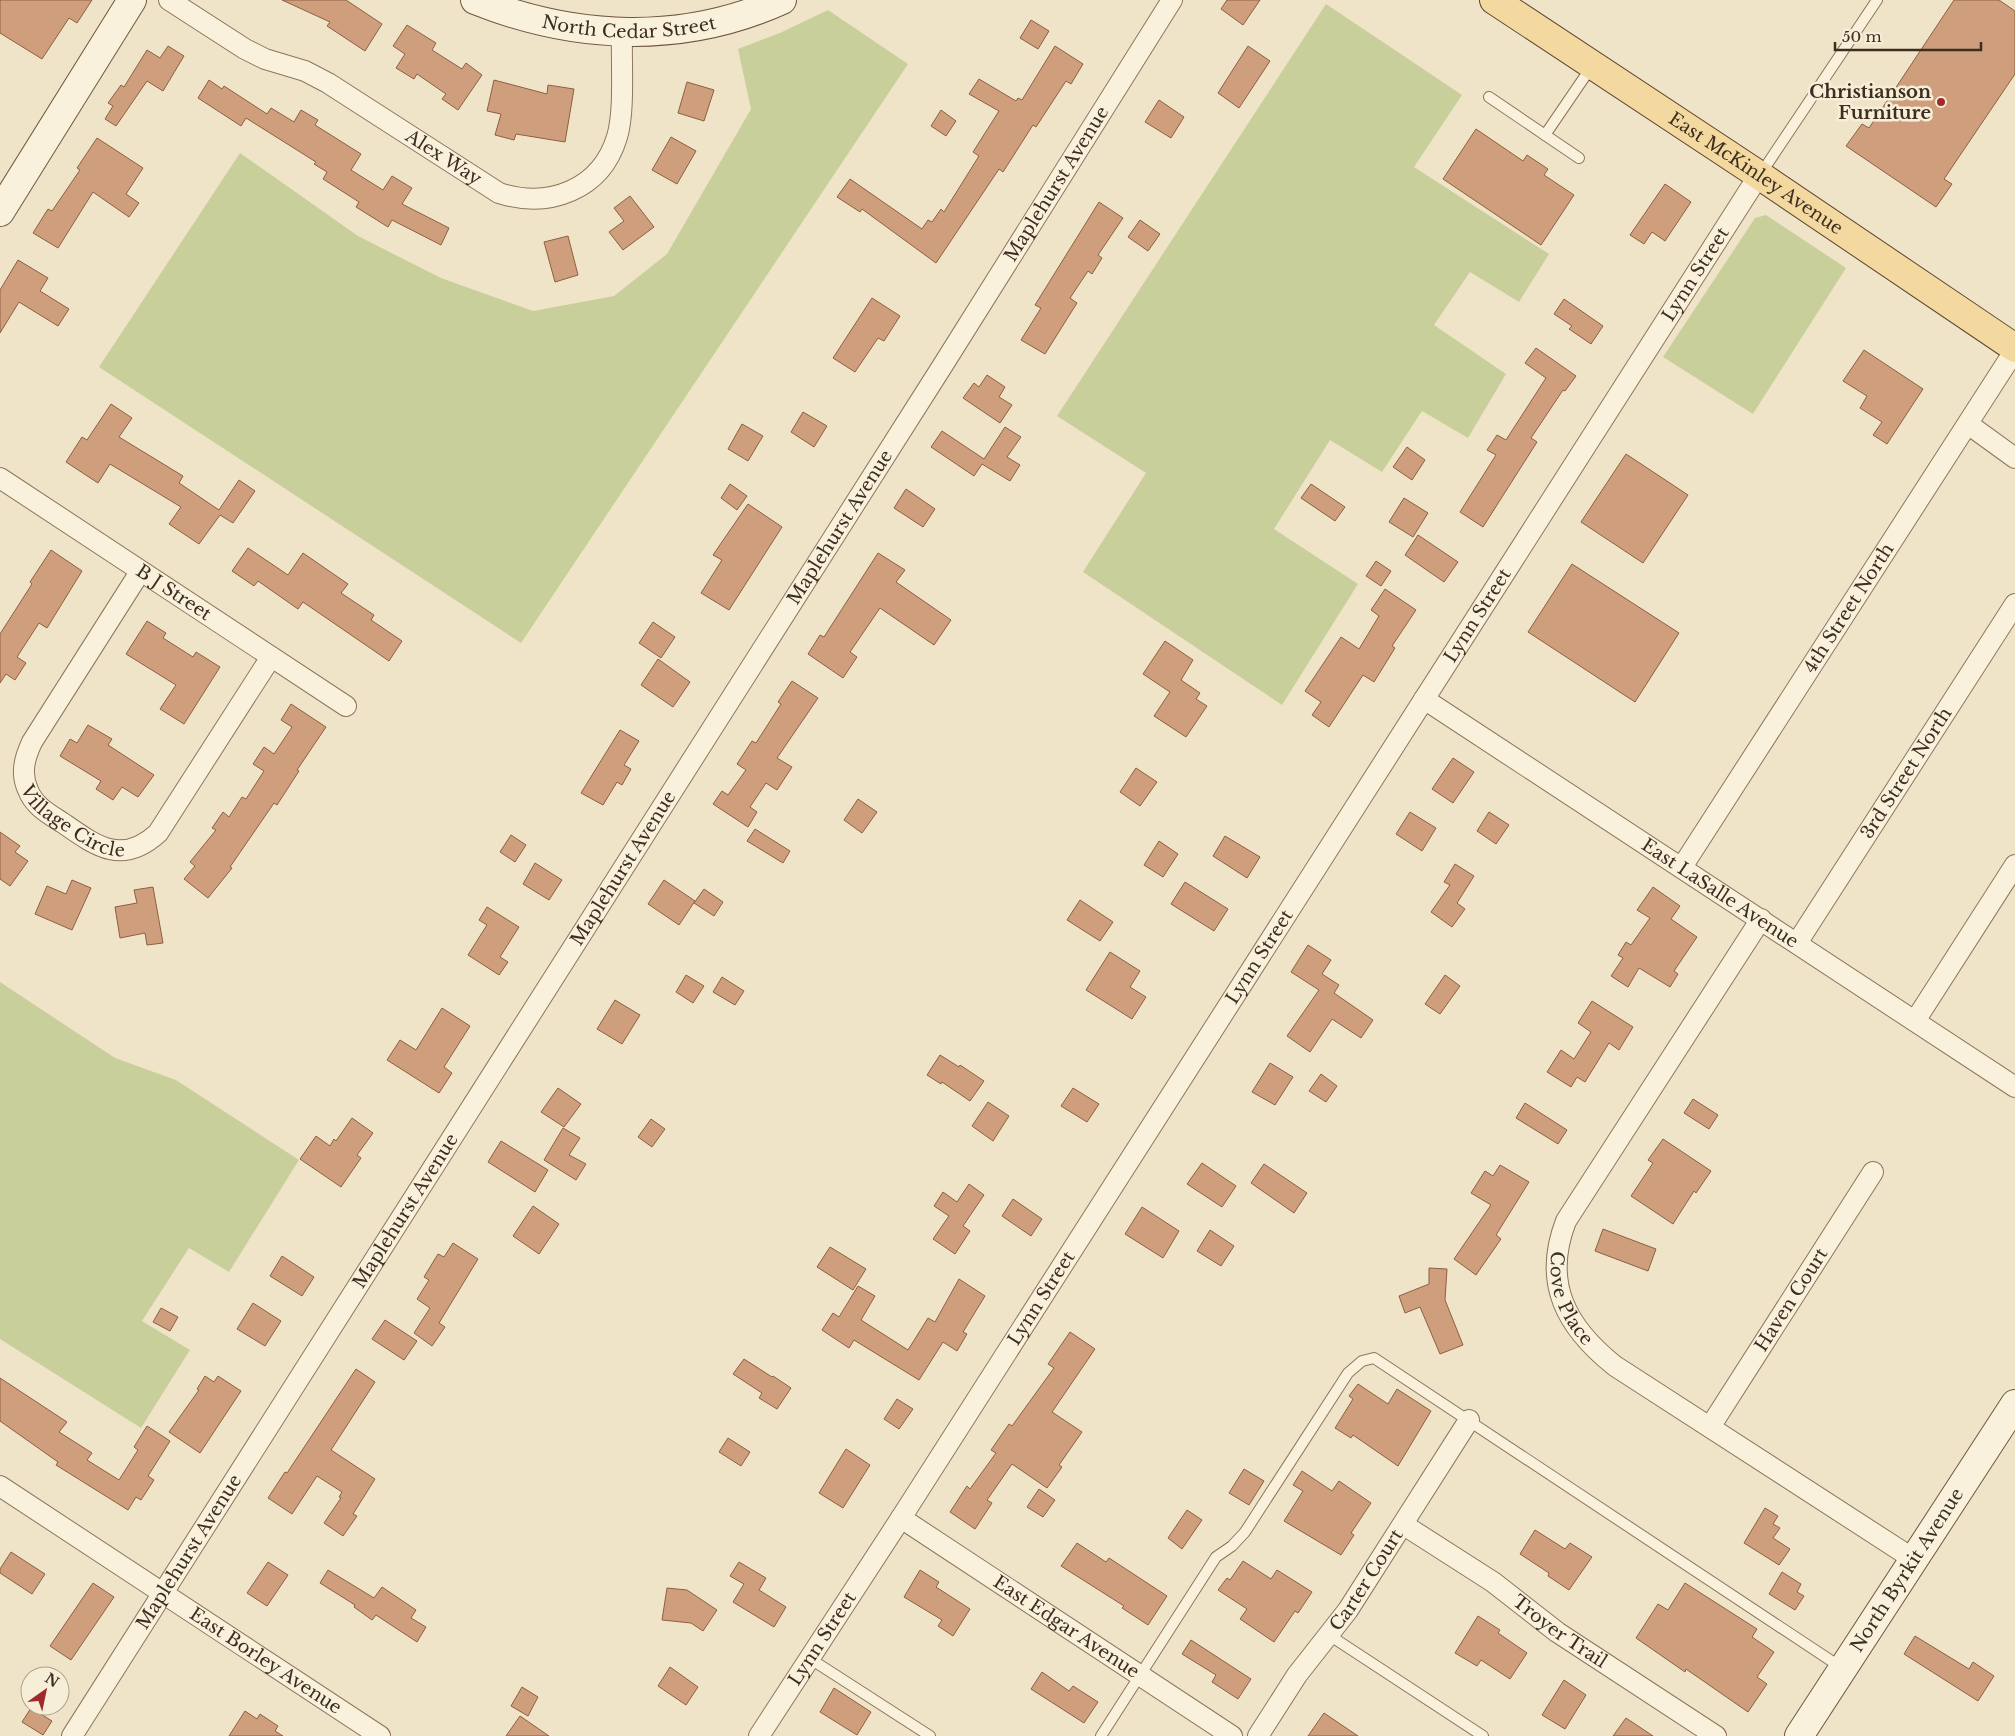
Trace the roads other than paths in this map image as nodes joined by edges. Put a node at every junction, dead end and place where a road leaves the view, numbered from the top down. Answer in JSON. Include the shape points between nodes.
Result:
{"nodes":[{"id":1,"x":132,"y":0,"type":"edge"},
{"id":2,"x":169,"y":0,"type":"edge"},
{"id":3,"x":475,"y":0,"type":"edge"},
{"id":4,"x":782,"y":0,"type":"edge"},
{"id":5,"x":1172,"y":0,"type":"edge"},
{"id":6,"x":1494,"y":0,"type":"edge"},
{"id":7,"x":1877,"y":0,"type":"edge"},
{"id":8,"x":622,"y":33,"type":"junction"},
{"id":9,"x":1592,"y":65,"type":"junction"},
{"id":10,"x":1488,"y":97,"type":"dead end"},
{"id":11,"x":1546,"y":135,"type":"junction"},
{"id":12,"x":1579,"y":158,"type":"dead end"},
{"id":13,"x":1759,"y":175,"type":"junction"},
{"id":14,"x":0,"y":212,"type":"edge"},
{"id":15,"x":2015,"y":349,"type":"edge"},
{"id":16,"x":1968,"y":424,"type":"junction"},
{"id":17,"x":2015,"y":458,"type":"edge"},
{"id":18,"x":0,"y":478,"type":"edge"},
{"id":19,"x":140,"y":572,"type":"junction"},
{"id":20,"x":2015,"y":604,"type":"edge"},
{"id":21,"x":271,"y":657,"type":"junction"},
{"id":22,"x":1424,"y":699,"type":"junction"},
{"id":23,"x":346,"y":706,"type":"dead end"},
{"id":24,"x":2015,"y":865,"type":"edge"},
{"id":25,"x":1682,"y":867,"type":"junction"},
{"id":26,"x":1761,"y":919,"type":"junction"},
{"id":27,"x":1797,"y":942,"type":"junction"},
{"id":28,"x":1915,"y":1021,"type":"junction"},
{"id":29,"x":2015,"y":1086,"type":"edge"},
{"id":30,"x":1872,"y":1172,"type":"dead end"},
{"id":31,"x":2015,"y":1404,"type":"edge"},
{"id":32,"x":1469,"y":1420,"type":"junction"},
{"id":33,"x":1710,"y":1427,"type":"junction"},
{"id":34,"x":0,"y":1486,"type":"edge"},
{"id":35,"x":901,"y":1518,"type":"junction"},
{"id":36,"x":1404,"y":1525,"type":"junction"},
{"id":37,"x":1915,"y":1560,"type":"junction"},
{"id":38,"x":163,"y":1593,"type":"junction"},
{"id":39,"x":1329,"y":1635,"type":"junction"},
{"id":40,"x":809,"y":1658,"type":"junction"},
{"id":41,"x":1843,"y":1669,"type":"junction"},
{"id":42,"x":1140,"y":1675,"type":"junction"},
{"id":43,"x":72,"y":1736,"type":"edge"},
{"id":44,"x":380,"y":1736,"type":"edge"},
{"id":45,"x":759,"y":1736,"type":"edge"},
{"id":46,"x":930,"y":1736,"type":"edge"},
{"id":47,"x":1101,"y":1736,"type":"edge"},
{"id":48,"x":1232,"y":1736,"type":"edge"},
{"id":49,"x":1258,"y":1736,"type":"edge"},
{"id":50,"x":1483,"y":1736,"type":"edge"},
{"id":51,"x":1716,"y":1736,"type":"edge"},
{"id":52,"x":1799,"y":1736,"type":"edge"}],
"edges":[{"from":1,"to":14,"type":"street"},
{"from":2,"to":8,"type":"street","name":"Alex Way","via":[[245,49],[265,59],[305,70],[328,82],[499,193],[537,200],[552,198],[581,186],[608,158],[617,137],[620,114]]},
{"from":3,"to":8,"type":"street","name":"North Cedar Street","via":[[563,25]]},
{"from":4,"to":8,"type":"street","name":"North Cedar Street","via":[[735,18],[688,29]]},
{"from":5,"to":38,"type":"street","name":"Maplehurst Avenue"},
{"from":6,"to":9,"type":"main road","name":"East McKinley Avenue"},
{"from":7,"to":13,"type":"lane"},
{"from":9,"to":11,"type":"lane"},
{"from":9,"to":13,"type":"main road","name":"East McKinley Avenue"},
{"from":10,"to":11,"type":"lane"},
{"from":11,"to":12,"type":"lane"},
{"from":13,"to":15,"type":"main road","name":"East McKinley Avenue"},
{"from":13,"to":22,"type":"street","name":"Lynn Street"},
{"from":15,"to":16,"type":"street","name":"4th Street North"},
{"from":16,"to":17,"type":"street"},
{"from":16,"to":25,"type":"street","name":"4th Street North"},
{"from":18,"to":19,"type":"street","name":"B J Street"},
{"from":19,"to":21,"type":"street","name":"B J Street"},
{"from":19,"to":21,"type":"street","name":"Village Circle","via":[[25,758],[27,788],[32,799],[90,842],[109,849],[133,849],[158,833]]},
{"from":20,"to":27,"type":"street","name":"3rd Street North"},
{"from":21,"to":23,"type":"street","name":"B J Street"},
{"from":22,"to":25,"type":"street","name":"East LaSalle Avenue"},
{"from":22,"to":35,"type":"street","name":"Lynn Street"},
{"from":24,"to":28,"type":"street"},
{"from":25,"to":26,"type":"street","name":"East LaSalle Avenue"},
{"from":26,"to":27,"type":"street","name":"East LaSalle Avenue"},
{"from":26,"to":33,"type":"street","name":"Cove Place","via":[[1566,1221],[1556,1262],[1563,1304],[1583,1337],[1615,1366]]},
{"from":27,"to":28,"type":"street","name":"East LaSalle Avenue"},
{"from":28,"to":29,"type":"street","name":"East LaSalle Avenue"},
{"from":30,"to":33,"type":"street","name":"Haven Court"},
{"from":31,"to":37,"type":"street","name":"North Byrkit Avenue"},
{"from":32,"to":36,"type":"street","name":"Carter Court"},
{"from":32,"to":41,"type":"lane"},
{"from":32,"to":42,"type":"lane","via":[[1384,1363],[1374,1358],[1362,1361],[1348,1373],[1245,1532],[1216,1557]]},
{"from":33,"to":37,"type":"street","name":"Cove Place"},
{"from":34,"to":38,"type":"street","name":"East Borley Avenue"},
{"from":35,"to":40,"type":"street","name":"Lynn Street"},
{"from":35,"to":42,"type":"street","name":"East Edgar Avenue"},
{"from":36,"to":39,"type":"street","name":"Carter Court"},
{"from":36,"to":51,"type":"street","name":"Troyer Trail","via":[[1493,1582],[1557,1632]]},
{"from":37,"to":41,"type":"street","name":"North Byrkit Avenue"},
{"from":38,"to":43,"type":"street","name":"Maplehurst Avenue"},
{"from":38,"to":44,"type":"street","name":"East Borley Avenue"},
{"from":39,"to":49,"type":"street","name":"Carter Court","via":[[1297,1675]]},
{"from":39,"to":50,"type":"lane"},
{"from":40,"to":45,"type":"street","name":"Lynn Street"},
{"from":40,"to":46,"type":"lane"},
{"from":41,"to":52,"type":"street","name":"North Byrkit Avenue"},
{"from":42,"to":47,"type":"lane"},
{"from":42,"to":48,"type":"street","name":"East Edgar Avenue"}]}
